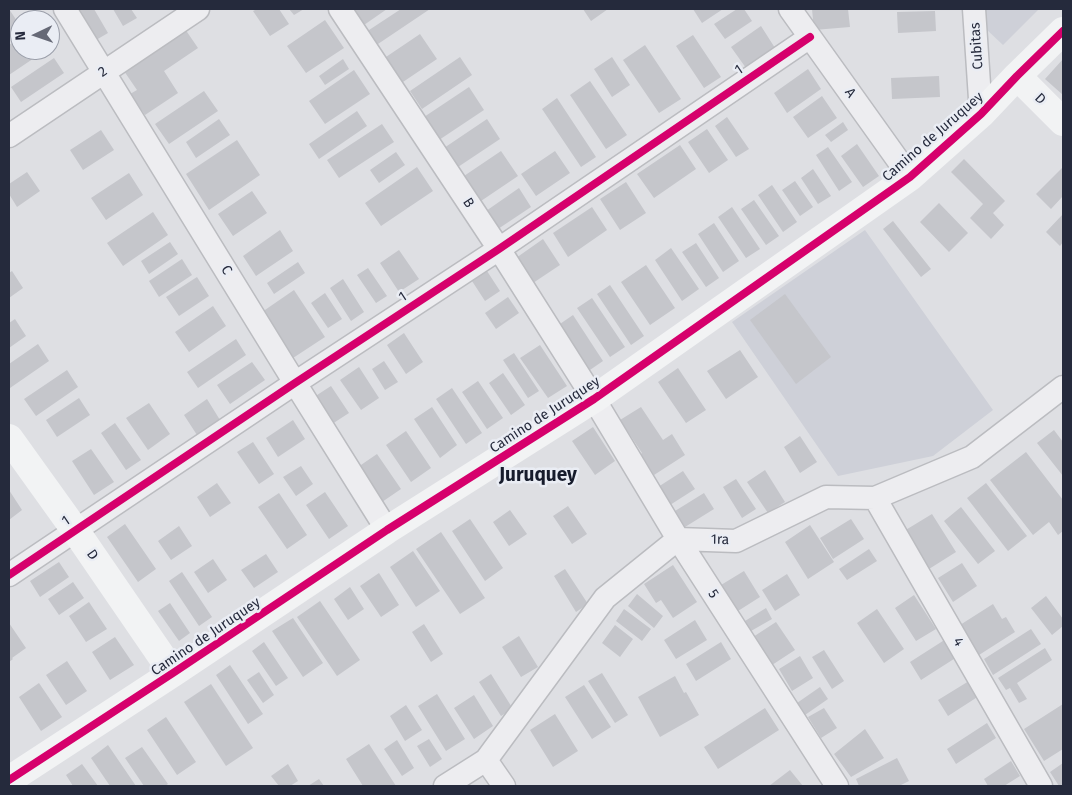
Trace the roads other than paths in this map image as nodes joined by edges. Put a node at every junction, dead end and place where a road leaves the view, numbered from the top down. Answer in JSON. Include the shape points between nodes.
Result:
{"nodes":[{"id":1,"x":65,"y":9,"type":"edge"},
{"id":2,"x":198,"y":9,"type":"edge"},
{"id":3,"x":340,"y":9,"type":"edge"},
{"id":4,"x":790,"y":9,"type":"edge"},
{"id":5,"x":974,"y":9,"type":"edge"},
{"id":6,"x":1063,"y":31,"type":"edge"},
{"id":7,"x":810,"y":37,"type":"junction"},
{"id":8,"x":104,"y":72,"type":"junction"},
{"id":9,"x":1016,"y":76,"type":"junction"},
{"id":10,"x":981,"y":114,"type":"junction"},
{"id":11,"x":1063,"y":122,"type":"edge"},
{"id":12,"x":9,"y":136,"type":"edge"},
{"id":13,"x":910,"y":177,"type":"junction"},
{"id":14,"x":499,"y":250,"type":"junction"},
{"id":15,"x":295,"y":383,"type":"junction"},
{"id":16,"x":1063,"y":387,"type":"edge"},
{"id":17,"x":594,"y":399,"type":"junction"},
{"id":18,"x":9,"y":438,"type":"edge"},
{"id":19,"x":875,"y":498,"type":"junction"},
{"id":20,"x":75,"y":530,"type":"junction"},
{"id":21,"x":388,"y":530,"type":"junction"},
{"id":22,"x":678,"y":539,"type":"junction"},
{"id":23,"x":9,"y":575,"type":"edge"},
{"id":24,"x":173,"y":673,"type":"junction"},
{"id":25,"x":486,"y":760,"type":"junction"},
{"id":26,"x":9,"y":780,"type":"edge"},
{"id":27,"x":445,"y":786,"type":"edge"},
{"id":28,"x":504,"y":786,"type":"edge"},
{"id":29,"x":837,"y":786,"type":"edge"},
{"id":30,"x":1040,"y":786,"type":"edge"}],
"edges":[{"from":1,"to":8,"type":"street","name":"C"},
{"from":2,"to":8,"type":"street","name":"2"},
{"from":3,"to":14,"type":"street","name":"B"},
{"from":4,"to":7,"type":"street","name":"A"},
{"from":5,"to":10,"type":"street","name":"Cubitas"},
{"from":6,"to":9,"type":"street","name":"Camino de Juruquey"},
{"from":7,"to":13,"type":"street","name":"A"},
{"from":7,"to":14,"type":"street","name":"1"},
{"from":8,"to":12,"type":"street","name":"2"},
{"from":8,"to":15,"type":"street","name":"C"},
{"from":9,"to":10,"type":"street","name":"Camino de Juruquey"},
{"from":9,"to":11,"type":"street","name":"D"},
{"from":10,"to":13,"type":"street","name":"Camino de Juruquey"},
{"from":13,"to":17,"type":"street","name":"Camino de Juruquey"},
{"from":14,"to":15,"type":"street","name":"1"},
{"from":14,"to":17,"type":"street","name":"B"},
{"from":15,"to":20,"type":"street","name":"1"},
{"from":15,"to":21,"type":"street","name":"C"},
{"from":16,"to":19,"type":"street","name":"1ra","via":[[972,457]]},
{"from":17,"to":21,"type":"street","name":"Camino de Juruquey"},
{"from":17,"to":22,"type":"street","name":"5"},
{"from":18,"to":20,"type":"street","name":"D"},
{"from":19,"to":22,"type":"street","name":"1ra","via":[[826,497],[736,540]]},
{"from":19,"to":30,"type":"street","name":"4"},
{"from":20,"to":23,"type":"street","name":"1"},
{"from":20,"to":24,"type":"street","name":"D"},
{"from":21,"to":24,"type":"street","name":"Camino de Juruquey"},
{"from":22,"to":25,"type":"street","via":[[605,598]]},
{"from":22,"to":29,"type":"street","name":"5"},
{"from":24,"to":26,"type":"street","name":"Camino de Juruquey"},
{"from":25,"to":27,"type":"street"},
{"from":25,"to":28,"type":"street"}]}
